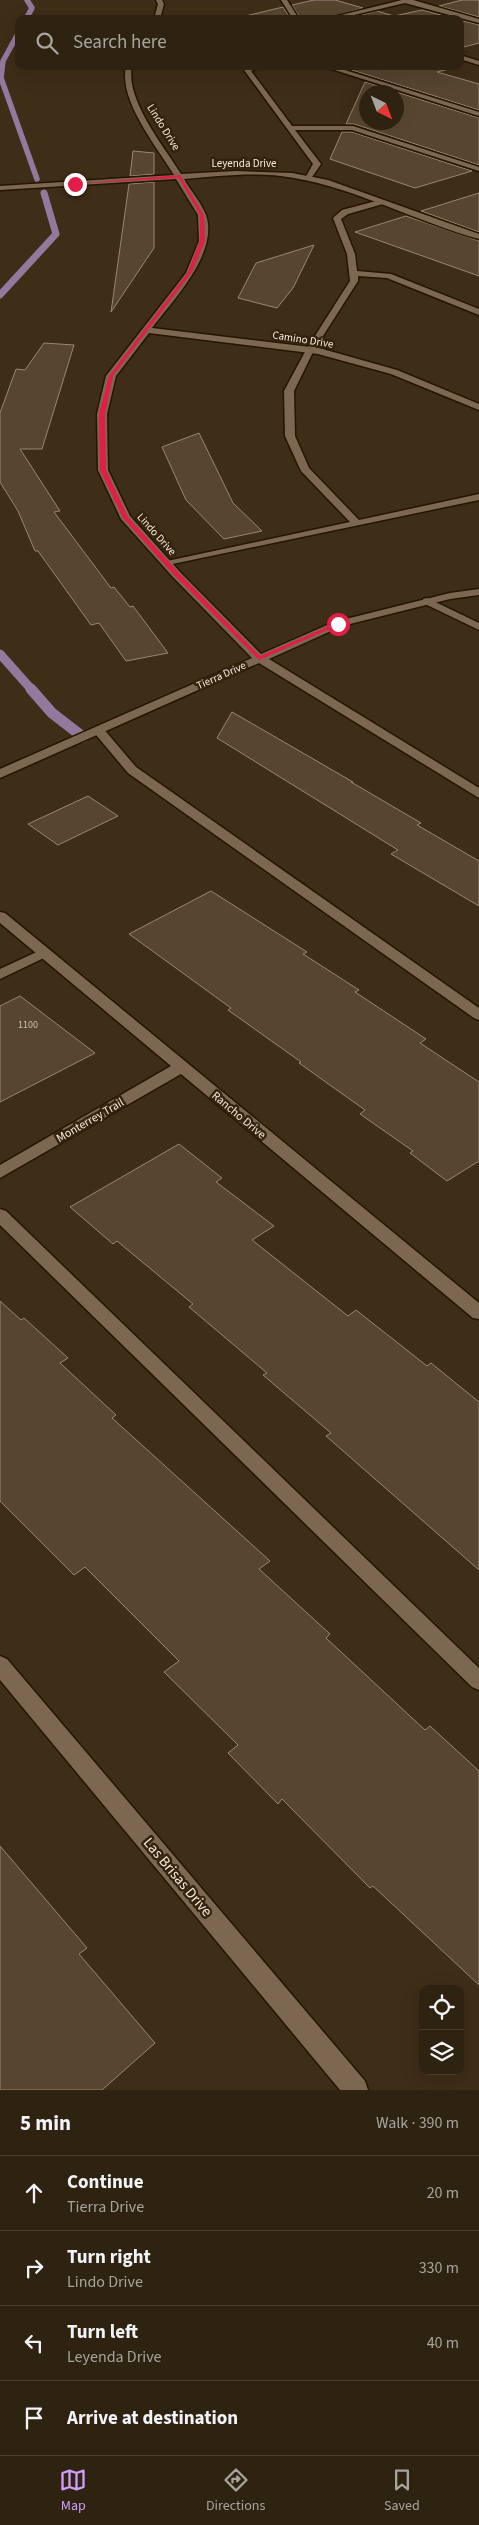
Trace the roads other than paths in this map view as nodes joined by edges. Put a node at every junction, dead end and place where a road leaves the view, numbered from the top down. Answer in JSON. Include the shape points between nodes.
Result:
{"nodes":[{"id":1,"x":160,"y":0,"type":"edge"},
{"id":2,"x":284,"y":0,"type":"edge"},
{"id":3,"x":407,"y":1,"type":"edge"},
{"id":4,"x":157,"y":15,"type":"edge"},
{"id":5,"x":293,"y":15,"type":"edge"},
{"id":6,"x":346,"y":15,"type":"edge"},
{"id":7,"x":457,"y":15,"type":"edge"},
{"id":8,"x":464,"y":17,"type":"edge"},
{"id":9,"x":479,"y":21,"type":"edge"},
{"id":10,"x":464,"y":58,"type":"edge"},
{"id":11,"x":479,"y":63,"type":"edge"},
{"id":12,"x":128,"y":70,"type":"edge"},
{"id":13,"x":247,"y":70,"type":"edge"},
{"id":14,"x":338,"y":70,"type":"edge"},
{"id":15,"x":479,"y":114,"type":"edge"},
{"id":16,"x":290,"y":128,"type":"junction"},
{"id":17,"x":479,"y":170,"type":"edge"},
{"id":18,"x":180,"y":177,"type":"junction"},
{"id":19,"x":307,"y":178,"type":"junction"},
{"id":20,"x":0,"y":188,"type":"edge"},
{"id":21,"x":380,"y":202,"type":"junction"},
{"id":22,"x":479,"y":237,"type":"edge"},
{"id":23,"x":353,"y":273,"type":"junction"},
{"id":24,"x":479,"y":312,"type":"edge"},
{"id":25,"x":146,"y":330,"type":"junction"},
{"id":26,"x":310,"y":350,"type":"junction"},
{"id":27,"x":479,"y":407,"type":"edge"},
{"id":28,"x":479,"y":497,"type":"edge"},
{"id":29,"x":357,"y":523,"type":"junction"},
{"id":30,"x":167,"y":564,"type":"junction"},
{"id":31,"x":479,"y":592,"type":"edge"},
{"id":32,"x":427,"y":601,"type":"junction"},
{"id":33,"x":479,"y":627,"type":"edge"},
{"id":34,"x":259,"y":658,"type":"junction"},
{"id":35,"x":98,"y":730,"type":"junction"},
{"id":36,"x":0,"y":774,"type":"edge"},
{"id":37,"x":479,"y":794,"type":"edge"},
{"id":38,"x":0,"y":916,"type":"edge"},
{"id":39,"x":43,"y":953,"type":"junction"},
{"id":40,"x":0,"y":975,"type":"edge"},
{"id":41,"x":479,"y":1015,"type":"edge"},
{"id":42,"x":181,"y":1067,"type":"junction"},
{"id":43,"x":0,"y":1172,"type":"edge"},
{"id":44,"x":0,"y":1215,"type":"edge"},
{"id":45,"x":479,"y":1313,"type":"edge"},
{"id":46,"x":0,"y":1665,"type":"edge"},
{"id":47,"x":479,"y":1681,"type":"edge"},
{"id":48,"x":356,"y":2090,"type":"edge"}],
"edges":[{"from":1,"to":4,"type":"street"},
{"from":2,"to":5,"type":"street"},
{"from":3,"to":6,"type":"street"},
{"from":3,"to":7,"type":"street"},
{"from":8,"to":9,"type":"street"},
{"from":10,"to":11,"type":"street"},
{"from":12,"to":18,"type":"street","name":"Lindo Drive","via":[[132,100]]},
{"from":13,"to":16,"type":"street"},
{"from":14,"to":15,"type":"street"},
{"from":16,"to":17,"type":"street","via":[[353,128]]},
{"from":16,"to":19,"type":"street","via":[[317,164]]},
{"from":18,"to":19,"type":"street","name":"Leyenda Drive","via":[[265,173]]},
{"from":18,"to":20,"type":"street","name":"Leyenda Drive"},
{"from":18,"to":25,"type":"street","name":"Lindo Drive","via":[[202,215],[203,241],[190,272]]},
{"from":19,"to":21,"type":"street","name":"Leyenda Drive"},
{"from":21,"to":22,"type":"street","name":"Leyenda Drive"},
{"from":21,"to":23,"type":"street","via":[[336,218],[352,254]]},
{"from":23,"to":24,"type":"street","via":[[388,276]]},
{"from":23,"to":26,"type":"street","via":[[354,281]]},
{"from":25,"to":26,"type":"street","name":"Camino Drive"},
{"from":25,"to":30,"type":"street","name":"Lindo Drive","via":[[111,376],[102,414],[103,470],[125,517]]},
{"from":26,"to":27,"type":"street","name":"Camino Drive","via":[[394,372]]},
{"from":26,"to":29,"type":"street","via":[[289,391],[290,436],[305,469]]},
{"from":28,"to":29,"type":"street"},
{"from":29,"to":30,"type":"street"},
{"from":30,"to":34,"type":"street","name":"Lindo Drive"},
{"from":31,"to":32,"type":"street","name":"Tierra Drive"},
{"from":32,"to":33,"type":"street"},
{"from":32,"to":34,"type":"street","name":"Tierra Drive","via":[[338,624]]},
{"from":34,"to":35,"type":"street","name":"Tierra Drive"},
{"from":34,"to":37,"type":"street","name":"Lindo Drive"},
{"from":35,"to":36,"type":"street","name":"Tierra Drive"},
{"from":35,"to":41,"type":"street","via":[[132,770]]},
{"from":38,"to":39,"type":"street","name":"Rancho Drive"},
{"from":39,"to":40,"type":"street"},
{"from":39,"to":42,"type":"street","name":"Rancho Drive"},
{"from":42,"to":43,"type":"street","name":"Monterrey Trail"},
{"from":42,"to":45,"type":"street","name":"Rancho Drive"},
{"from":44,"to":47,"type":"street"},
{"from":46,"to":48,"type":"street","name":"Las Brisas Drive"}]}
